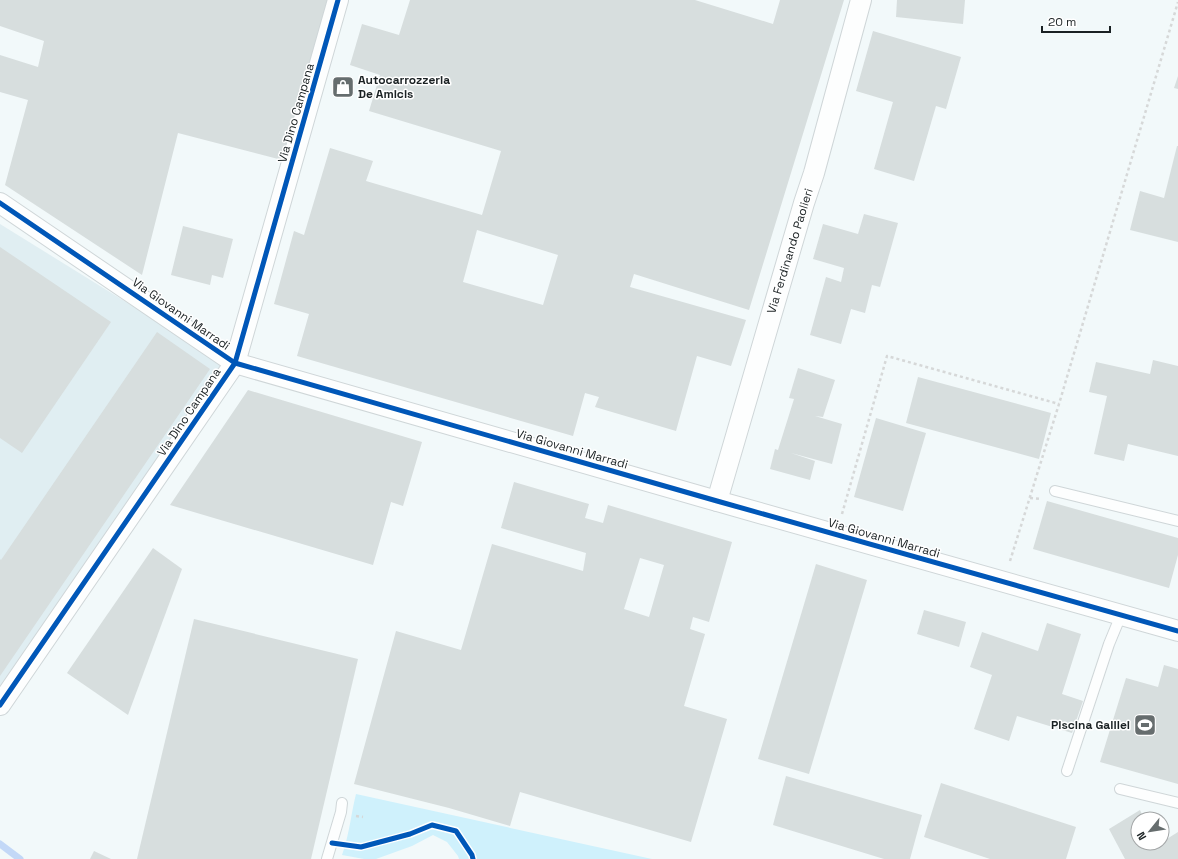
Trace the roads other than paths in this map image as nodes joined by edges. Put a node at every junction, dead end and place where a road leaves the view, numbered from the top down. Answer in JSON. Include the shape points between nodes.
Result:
{"nodes":[{"id":1,"x":338,"y":0,"type":"edge"},
{"id":2,"x":861,"y":0,"type":"edge"},
{"id":3,"x":0,"y":203,"type":"edge"},
{"id":4,"x":235,"y":363,"type":"junction"},
{"id":5,"x":1055,"y":491,"type":"dead end"},
{"id":6,"x":717,"y":501,"type":"junction"},
{"id":7,"x":1178,"y":521,"type":"edge"},
{"id":8,"x":1121,"y":615,"type":"junction"},
{"id":9,"x":1178,"y":631,"type":"edge"},
{"id":10,"x":0,"y":705,"type":"edge"},
{"id":11,"x":1067,"y":770,"type":"dead end"},
{"id":12,"x":1120,"y":789,"type":"dead end"},
{"id":13,"x":342,"y":803,"type":"dead end"},
{"id":14,"x":1178,"y":803,"type":"edge"},
{"id":15,"x":327,"y":859,"type":"edge"}],
"edges":[{"from":1,"to":4,"type":"street","name":"Via Dino Campana"},
{"from":2,"to":6,"type":"street","name":"Via Ferdinando Paolieri","via":[[814,173]]},
{"from":3,"to":4,"type":"street","name":"Via Giovanni Marradi"},
{"from":4,"to":6,"type":"street","name":"Via Giovanni Marradi"},
{"from":4,"to":10,"type":"street","name":"Via Dino Campana"},
{"from":5,"to":7,"type":"lane"},
{"from":6,"to":8,"type":"street","name":"Via Giovanni Marradi"},
{"from":8,"to":9,"type":"street","name":"Via Giovanni Marradi"},
{"from":8,"to":11,"type":"lane"},
{"from":12,"to":14,"type":"lane"},
{"from":13,"to":15,"type":"lane"}]}
